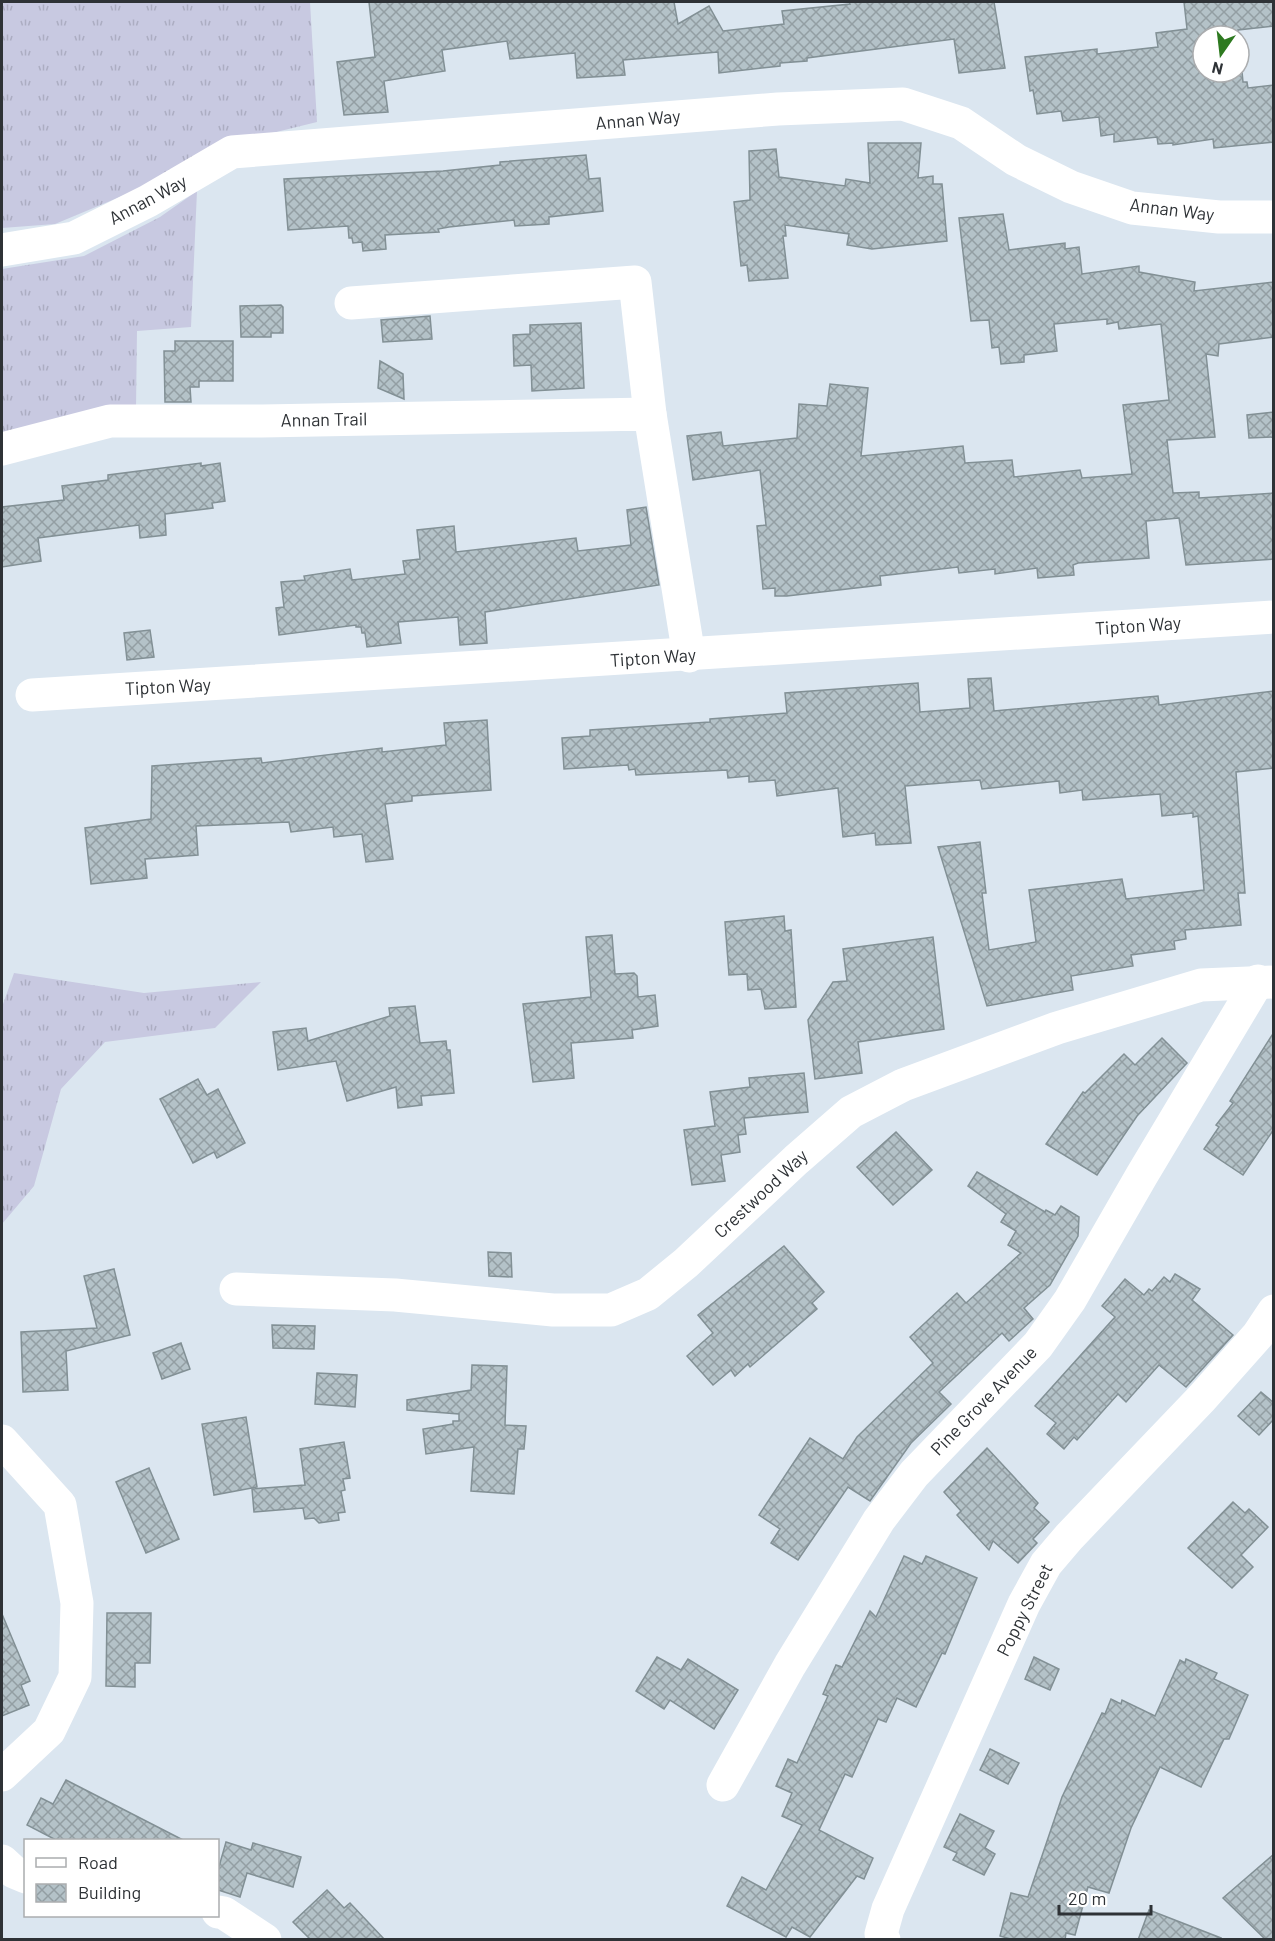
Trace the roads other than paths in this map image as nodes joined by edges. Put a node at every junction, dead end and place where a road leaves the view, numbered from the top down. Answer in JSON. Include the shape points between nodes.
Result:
{"nodes":[{"id":1,"x":1274,"y":217,"type":"edge"},
{"id":2,"x":2,"y":250,"type":"edge"},
{"id":3,"x":351,"y":303,"type":"dead end"},
{"id":4,"x":650,"y":414,"type":"junction"},
{"id":5,"x":2,"y":449,"type":"edge"},
{"id":6,"x":1274,"y":617,"type":"edge"},
{"id":7,"x":689,"y":656,"type":"junction"},
{"id":8,"x":32,"y":696,"type":"dead end"},
{"id":9,"x":1266,"y":982,"type":"edge"},
{"id":10,"x":236,"y":1289,"type":"dead end"},
{"id":11,"x":1274,"y":1311,"type":"edge"},
{"id":12,"x":2,"y":1441,"type":"edge"},
{"id":13,"x":2,"y":1775,"type":"edge"},
{"id":14,"x":723,"y":1785,"type":"dead end"},
{"id":15,"x":2,"y":1861,"type":"edge"},
{"id":16,"x":24,"y":1876,"type":"edge"},
{"id":17,"x":219,"y":1912,"type":"edge"},
{"id":18,"x":882,"y":1937,"type":"edge"},
{"id":19,"x":265,"y":1940,"type":"edge"}],
"edges":[{"from":1,"to":2,"type":"street","name":"Annan Way","via":[[1220,217],[1132,208],[1052,178],[1016,160],[961,123],[903,104],[778,109],[232,152],[74,238]]},
{"from":3,"to":4,"type":"street","via":[[635,282]]},
{"from":4,"to":5,"type":"street","name":"Annan Trail","via":[[110,421]]},
{"from":4,"to":7,"type":"street"},
{"from":6,"to":7,"type":"street","name":"Tipton Way"},
{"from":7,"to":8,"type":"street","name":"Tipton Way"},
{"from":9,"to":10,"type":"street","name":"Crestwood Way","via":[[1201,985],[1057,1028],[903,1085],[851,1112],[686,1263],[648,1294],[611,1310],[553,1310],[395,1294]]},
{"from":9,"to":14,"type":"street","name":"Pine Grove Avenue","via":[[1142,1174],[1070,1300],[1038,1345],[914,1474],[879,1520],[790,1665]]},
{"from":11,"to":18,"type":"street","name":"Poppy Street","via":[[1202,1398],[1046,1564],[1024,1604],[892,1898]]},
{"from":12,"to":13,"type":"street","via":[[60,1505],[77,1603],[75,1677],[49,1731]]},
{"from":15,"to":16,"type":"street"},
{"from":17,"to":19,"type":"street"}]}
